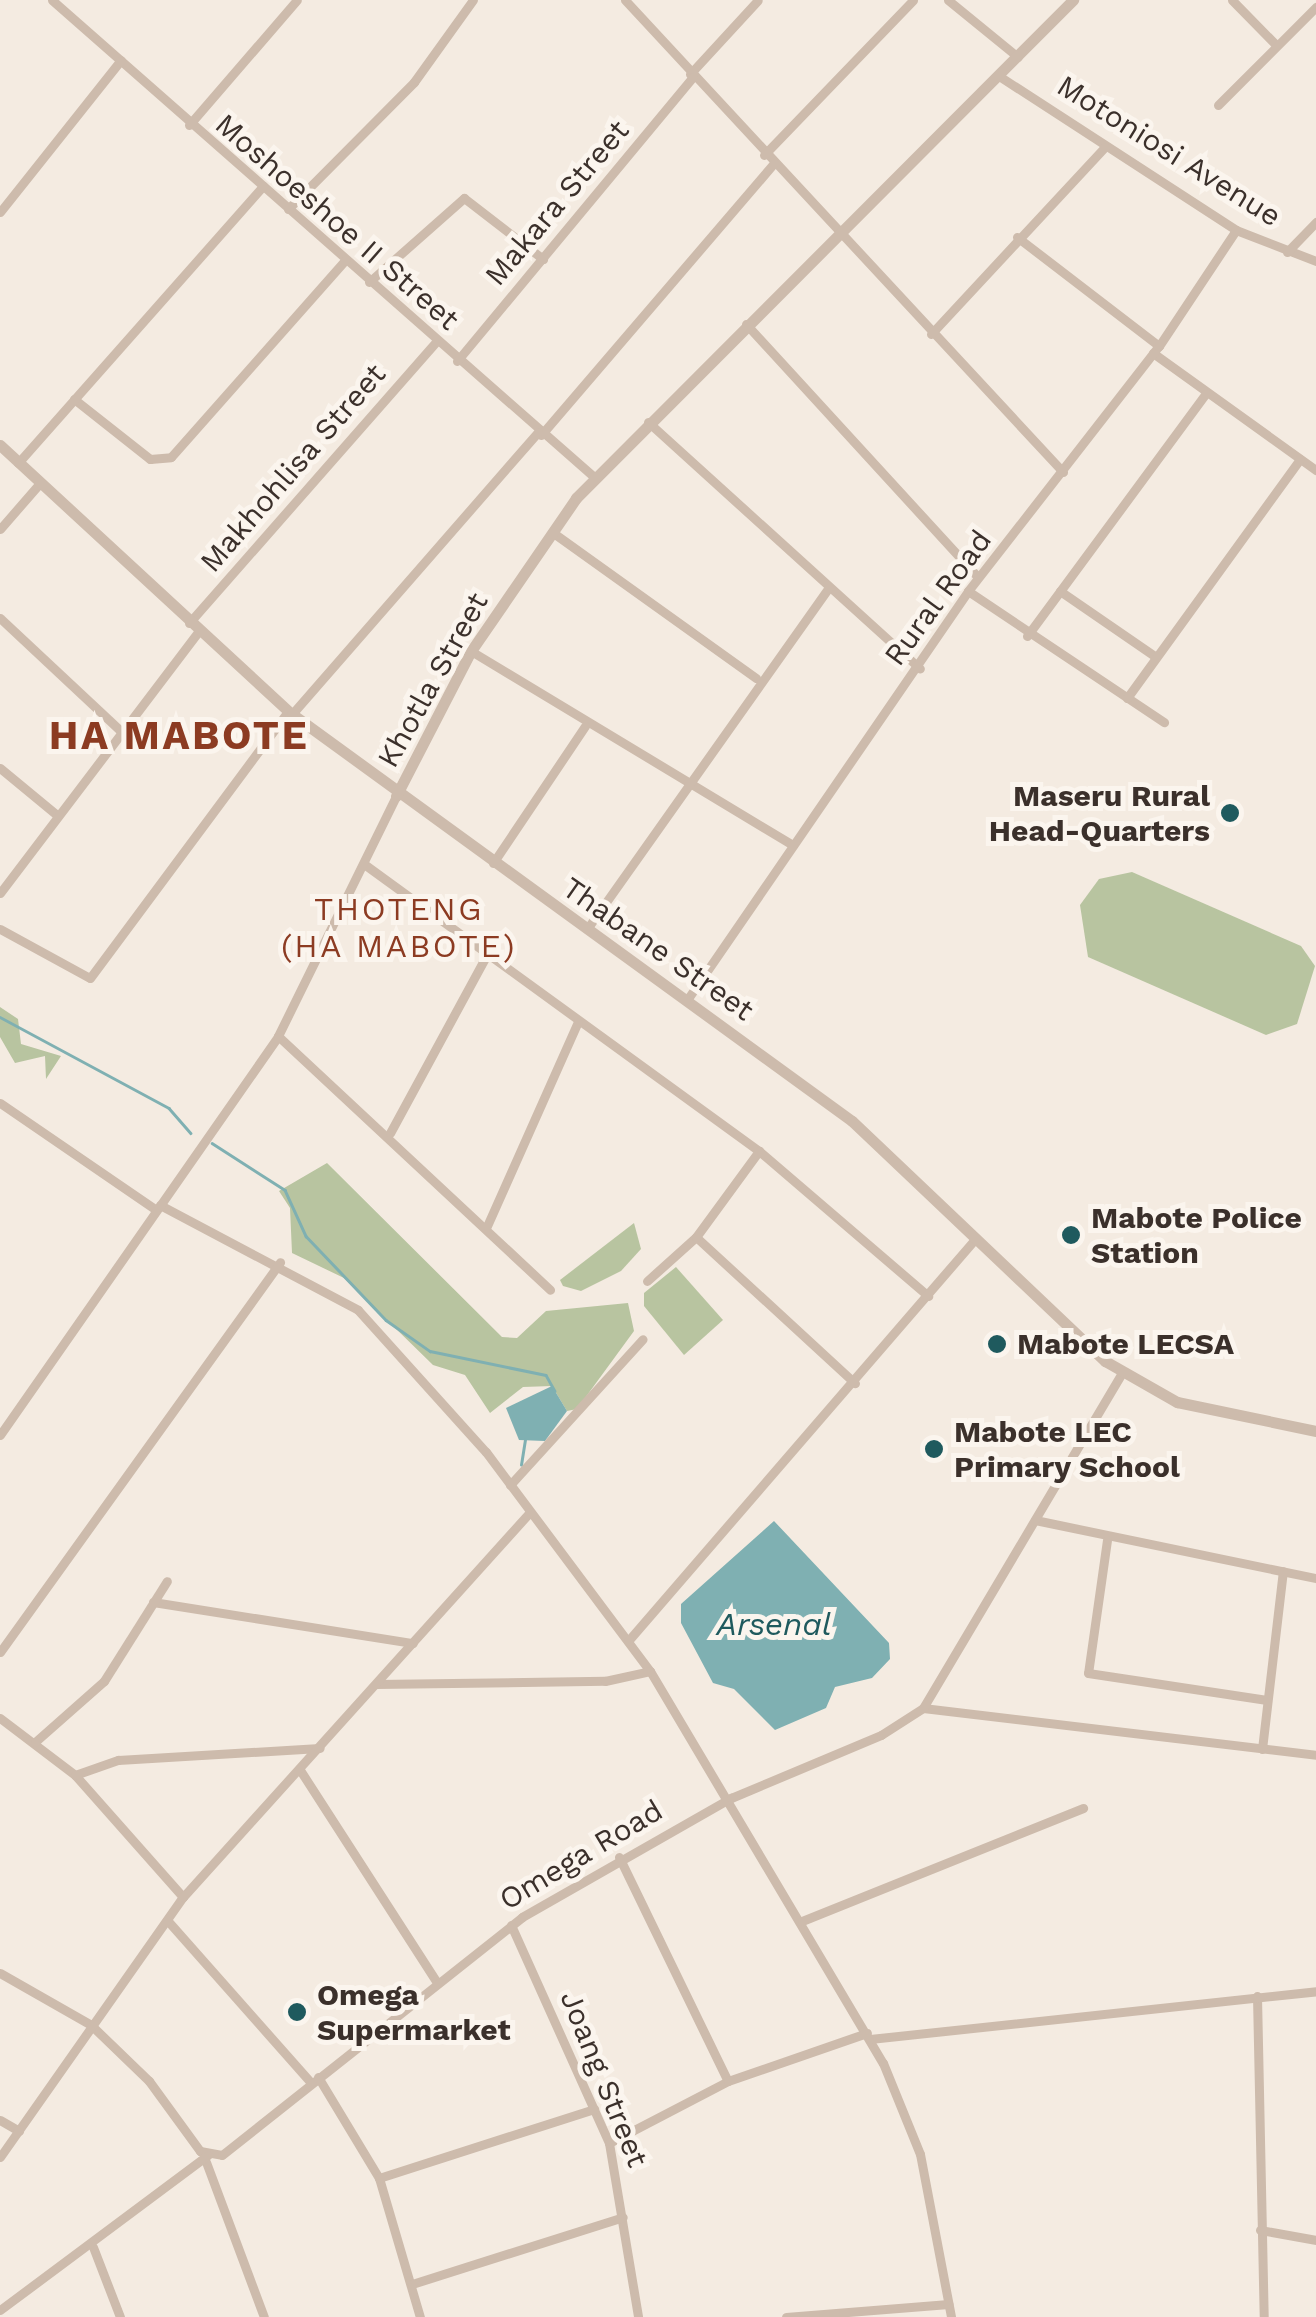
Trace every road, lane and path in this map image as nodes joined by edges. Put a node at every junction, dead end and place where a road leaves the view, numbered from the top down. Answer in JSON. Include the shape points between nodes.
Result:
{"nodes":[{"id":1,"x":52,"y":0,"type":"edge"},
{"id":2,"x":297,"y":0,"type":"edge"},
{"id":3,"x":473,"y":0,"type":"edge"},
{"id":4,"x":625,"y":0,"type":"edge"},
{"id":5,"x":758,"y":0,"type":"edge"},
{"id":6,"x":914,"y":0,"type":"edge"},
{"id":7,"x":948,"y":0,"type":"edge"},
{"id":8,"x":1073,"y":0,"type":"edge"},
{"id":9,"x":1232,"y":0,"type":"edge"},
{"id":10,"x":1316,"y":7,"type":"edge"},
{"id":11,"x":1276,"y":44,"type":"junction"},
{"id":12,"x":1018,"y":56,"type":"junction"},
{"id":13,"x":121,"y":60,"type":"junction"},
{"id":14,"x":692,"y":75,"type":"junction"},
{"id":15,"x":999,"y":76,"type":"junction"},
{"id":16,"x":1218,"y":105,"type":"dead end"},
{"id":17,"x":189,"y":125,"type":"junction"},
{"id":18,"x":1105,"y":148,"type":"junction"},
{"id":19,"x":764,"y":155,"type":"junction"},
{"id":20,"x":774,"y":163,"type":"junction"},
{"id":21,"x":263,"y":186,"type":"junction"},
{"id":22,"x":288,"y":208,"type":"junction"},
{"id":23,"x":0,"y":212,"type":"edge"},
{"id":24,"x":1316,"y":222,"type":"edge"},
{"id":25,"x":1236,"y":230,"type":"junction"},
{"id":26,"x":840,"y":231,"type":"junction"},
{"id":27,"x":1016,"y":237,"type":"junction"},
{"id":28,"x":1287,"y":252,"type":"junction"},
{"id":29,"x":345,"y":260,"type":"junction"},
{"id":30,"x":543,"y":260,"type":"junction"},
{"id":31,"x":1316,"y":261,"type":"edge"},
{"id":32,"x":369,"y":282,"type":"junction"},
{"id":33,"x":746,"y":324,"type":"junction"},
{"id":34,"x":931,"y":334,"type":"junction"},
{"id":35,"x":435,"y":343,"type":"junction"},
{"id":36,"x":1156,"y":350,"type":"junction"},
{"id":37,"x":458,"y":361,"type":"junction"},
{"id":38,"x":1206,"y":393,"type":"junction"},
{"id":39,"x":74,"y":399,"type":"junction"},
{"id":40,"x":648,"y":422,"type":"junction"},
{"id":41,"x":540,"y":433,"type":"junction"},
{"id":42,"x":0,"y":445,"type":"edge"},
{"id":43,"x":1300,"y":459,"type":"junction"},
{"id":44,"x":18,"y":463,"type":"junction"},
{"id":45,"x":1316,"y":470,"type":"edge"},
{"id":46,"x":1063,"y":472,"type":"junction"},
{"id":47,"x":594,"y":477,"type":"junction"},
{"id":48,"x":40,"y":484,"type":"junction"},
{"id":49,"x":0,"y":529,"type":"edge"},
{"id":50,"x":552,"y":532,"type":"junction"},
{"id":51,"x":978,"y":577,"type":"junction"},
{"id":52,"x":828,"y":588,"type":"junction"},
{"id":53,"x":968,"y":591,"type":"junction"},
{"id":54,"x":1060,"y":591,"type":"junction"},
{"id":55,"x":0,"y":618,"type":"edge"},
{"id":56,"x":192,"y":628,"type":"junction"},
{"id":57,"x":1027,"y":636,"type":"junction"},
{"id":58,"x":471,"y":650,"type":"junction"},
{"id":59,"x":1156,"y":657,"type":"junction"},
{"id":60,"x":920,"y":669,"type":"junction"},
{"id":61,"x":756,"y":678,"type":"junction"},
{"id":62,"x":1127,"y":698,"type":"junction"},
{"id":63,"x":290,"y":713,"type":"junction"},
{"id":64,"x":1164,"y":722,"type":"dead end"},
{"id":65,"x":584,"y":726,"type":"junction"},
{"id":66,"x":122,"y":732,"type":"junction"},
{"id":67,"x":0,"y":768,"type":"edge"},
{"id":68,"x":686,"y":786,"type":"junction"},
{"id":69,"x":396,"y":796,"type":"junction"},
{"id":70,"x":58,"y":816,"type":"junction"},
{"id":71,"x":792,"y":845,"type":"junction"},
{"id":72,"x":493,"y":863,"type":"junction"},
{"id":73,"x":364,"y":864,"type":"junction"},
{"id":74,"x":0,"y":892,"type":"edge"},
{"id":75,"x":0,"y":929,"type":"edge"},
{"id":76,"x":587,"y":929,"type":"junction"},
{"id":77,"x":486,"y":956,"type":"junction"},
{"id":78,"x":687,"y":1000,"type":"junction"},
{"id":79,"x":578,"y":1022,"type":"junction"},
{"id":80,"x":278,"y":1036,"type":"junction"},
{"id":81,"x":0,"y":1103,"type":"edge"},
{"id":82,"x":390,"y":1134,"type":"junction"},
{"id":83,"x":759,"y":1151,"type":"junction"},
{"id":84,"x":158,"y":1207,"type":"junction"},
{"id":85,"x":487,"y":1226,"type":"junction"},
{"id":86,"x":696,"y":1237,"type":"junction"},
{"id":87,"x":976,"y":1238,"type":"junction"},
{"id":88,"x":280,"y":1262,"type":"junction"},
{"id":89,"x":647,"y":1281,"type":"dead end"},
{"id":90,"x":550,"y":1290,"type":"dead end"},
{"id":91,"x":928,"y":1296,"type":"junction"},
{"id":92,"x":643,"y":1340,"type":"dead end"},
{"id":93,"x":1122,"y":1373,"type":"junction"},
{"id":94,"x":855,"y":1384,"type":"junction"},
{"id":95,"x":1316,"y":1431,"type":"edge"},
{"id":96,"x":0,"y":1435,"type":"edge"},
{"id":97,"x":510,"y":1485,"type":"junction"},
{"id":98,"x":530,"y":1512,"type":"junction"},
{"id":99,"x":1035,"y":1520,"type":"junction"},
{"id":100,"x":1107,"y":1540,"type":"junction"},
{"id":101,"x":1283,"y":1572,"type":"junction"},
{"id":102,"x":1316,"y":1578,"type":"edge"},
{"id":103,"x":168,"y":1581,"type":"dead end"},
{"id":104,"x":153,"y":1602,"type":"junction"},
{"id":105,"x":628,"y":1641,"type":"junction"},
{"id":106,"x":413,"y":1643,"type":"junction"},
{"id":107,"x":0,"y":1652,"type":"edge"},
{"id":108,"x":650,"y":1671,"type":"junction"},
{"id":109,"x":376,"y":1684,"type":"junction"},
{"id":110,"x":1266,"y":1700,"type":"junction"},
{"id":111,"x":923,"y":1708,"type":"junction"},
{"id":112,"x":0,"y":1718,"type":"edge"},
{"id":113,"x":35,"y":1742,"type":"junction"},
{"id":114,"x":320,"y":1748,"type":"junction"},
{"id":115,"x":1262,"y":1748,"type":"junction"},
{"id":116,"x":1316,"y":1755,"type":"edge"},
{"id":117,"x":300,"y":1770,"type":"junction"},
{"id":118,"x":75,"y":1775,"type":"junction"},
{"id":119,"x":731,"y":1798,"type":"junction"},
{"id":120,"x":1083,"y":1808,"type":"dead end"},
{"id":121,"x":619,"y":1857,"type":"junction"},
{"id":122,"x":184,"y":1897,"type":"junction"},
{"id":123,"x":167,"y":1920,"type":"junction"},
{"id":124,"x":802,"y":1921,"type":"junction"},
{"id":125,"x":511,"y":1926,"type":"junction"},
{"id":126,"x":0,"y":1973,"type":"edge"},
{"id":127,"x":436,"y":1981,"type":"junction"},
{"id":128,"x":1316,"y":1990,"type":"edge"},
{"id":129,"x":1258,"y":1996,"type":"junction"},
{"id":130,"x":91,"y":2025,"type":"junction"},
{"id":131,"x":868,"y":2036,"type":"junction"},
{"id":132,"x":314,"y":2080,"type":"junction"},
{"id":133,"x":728,"y":2081,"type":"junction"},
{"id":134,"x":594,"y":2110,"type":"junction"},
{"id":135,"x":0,"y":2120,"type":"edge"},
{"id":136,"x":18,"y":2131,"type":"junction"},
{"id":137,"x":609,"y":2143,"type":"junction"},
{"id":138,"x":0,"y":2157,"type":"edge"},
{"id":139,"x":207,"y":2158,"type":"junction"},
{"id":140,"x":380,"y":2178,"type":"junction"},
{"id":141,"x":623,"y":2216,"type":"junction"},
{"id":142,"x":1260,"y":2230,"type":"junction"},
{"id":143,"x":1316,"y":2240,"type":"edge"},
{"id":144,"x":94,"y":2247,"type":"junction"},
{"id":145,"x":412,"y":2284,"type":"junction"},
{"id":146,"x":948,"y":2304,"type":"junction"},
{"id":147,"x":0,"y":2310,"type":"edge"},
{"id":148,"x":120,"y":2317,"type":"edge"},
{"id":149,"x":264,"y":2317,"type":"edge"},
{"id":150,"x":420,"y":2317,"type":"edge"},
{"id":151,"x":638,"y":2317,"type":"edge"},
{"id":152,"x":786,"y":2317,"type":"edge"},
{"id":153,"x":951,"y":2317,"type":"edge"},
{"id":154,"x":1264,"y":2317,"type":"edge"}],
"edges":[{"from":1,"to":13,"type":"street","name":"Moshoeshoe II Street"},
{"from":2,"to":17,"type":"street"},
{"from":3,"to":22,"type":"street","via":[[414,82]]},
{"from":4,"to":14,"type":"street"},
{"from":5,"to":14,"type":"street","name":"Makara Street"},
{"from":6,"to":19,"type":"street"},
{"from":7,"to":12,"type":"street"},
{"from":8,"to":12,"type":"street","name":"Khotla Street"},
{"from":9,"to":11,"type":"street"},
{"from":10,"to":11,"type":"street"},
{"from":11,"to":16,"type":"street"},
{"from":12,"to":15,"type":"street","name":"Khotla Street"},
{"from":13,"to":17,"type":"street","name":"Moshoeshoe II Street"},
{"from":13,"to":23,"type":"street"},
{"from":14,"to":19,"type":"street"},
{"from":14,"to":30,"type":"street","name":"Makara Street"},
{"from":15,"to":18,"type":"street","name":"Motoniosi Avenue"},
{"from":15,"to":26,"type":"street","name":"Khotla Street"},
{"from":17,"to":21,"type":"street","name":"Moshoeshoe II Street"},
{"from":18,"to":25,"type":"street","name":"Motoniosi Avenue"},
{"from":18,"to":27,"type":"street"},
{"from":19,"to":20,"type":"street"},
{"from":20,"to":26,"type":"street"},
{"from":20,"to":41,"type":"street"},
{"from":21,"to":22,"type":"street","name":"Moshoeshoe II Street"},
{"from":21,"to":39,"type":"street"},
{"from":22,"to":29,"type":"street","name":"Moshoeshoe II Street"},
{"from":24,"to":28,"type":"street"},
{"from":25,"to":28,"type":"street","name":"Motoniosi Avenue"},
{"from":25,"to":36,"type":"street","name":"Rural Road"},
{"from":26,"to":33,"type":"street","name":"Khotla Street"},
{"from":26,"to":34,"type":"street"},
{"from":27,"to":34,"type":"street"},
{"from":27,"to":36,"type":"street"},
{"from":28,"to":31,"type":"street","name":"Motoniosi Avenue"},
{"from":29,"to":32,"type":"street","name":"Moshoeshoe II Street"},
{"from":29,"to":39,"type":"street","via":[[171,456],[150,459]]},
{"from":30,"to":32,"type":"street","via":[[464,198]]},
{"from":30,"to":37,"type":"street","name":"Makara Street"},
{"from":32,"to":35,"type":"street","name":"Moshoeshoe II Street"},
{"from":33,"to":40,"type":"street","name":"Khotla Street"},
{"from":33,"to":51,"type":"street"},
{"from":34,"to":46,"type":"street"},
{"from":35,"to":37,"type":"street","name":"Moshoeshoe II Street"},
{"from":35,"to":56,"type":"street","name":"Makhohlisa Street"},
{"from":36,"to":38,"type":"street"},
{"from":36,"to":46,"type":"street","name":"Rural Road"},
{"from":37,"to":41,"type":"street","name":"Moshoeshoe II Street"},
{"from":38,"to":43,"type":"street"},
{"from":38,"to":54,"type":"street"},
{"from":39,"to":44,"type":"street"},
{"from":40,"to":47,"type":"street","name":"Khotla Street"},
{"from":40,"to":52,"type":"street"},
{"from":41,"to":47,"type":"street","name":"Moshoeshoe II Street"},
{"from":41,"to":63,"type":"street"},
{"from":42,"to":44,"type":"street","name":"Thabane Street"},
{"from":43,"to":45,"type":"street"},
{"from":43,"to":59,"type":"street"},
{"from":44,"to":48,"type":"street","name":"Thabane Street"},
{"from":46,"to":51,"type":"street","name":"Rural Road"},
{"from":47,"to":50,"type":"street","name":"Khotla Street"},
{"from":48,"to":49,"type":"street"},
{"from":48,"to":56,"type":"street","name":"Thabane Street"},
{"from":50,"to":58,"type":"street","name":"Khotla Street"},
{"from":50,"to":61,"type":"street"},
{"from":51,"to":53,"type":"street","name":"Rural Road"},
{"from":52,"to":60,"type":"street"},
{"from":52,"to":61,"type":"street"},
{"from":53,"to":57,"type":"street"},
{"from":53,"to":60,"type":"street","name":"Rural Road"},
{"from":54,"to":57,"type":"street"},
{"from":54,"to":59,"type":"street"},
{"from":55,"to":66,"type":"street"},
{"from":56,"to":63,"type":"street","name":"Thabane Street"},
{"from":56,"to":66,"type":"street","name":"Makhohlisa Street"},
{"from":57,"to":62,"type":"street"},
{"from":58,"to":65,"type":"street"},
{"from":58,"to":69,"type":"street","name":"Khotla Street"},
{"from":59,"to":62,"type":"street"},
{"from":60,"to":71,"type":"street","name":"Rural Road"},
{"from":61,"to":68,"type":"street"},
{"from":62,"to":64,"type":"street"},
{"from":63,"to":69,"type":"street","name":"Thabane Street"},
{"from":63,"to":75,"type":"street","via":[[90,978]]},
{"from":65,"to":68,"type":"street"},
{"from":65,"to":72,"type":"street"},
{"from":66,"to":70,"type":"street","name":"Makhohlisa Street"},
{"from":67,"to":70,"type":"street"},
{"from":68,"to":71,"type":"street"},
{"from":68,"to":76,"type":"street"},
{"from":69,"to":72,"type":"street","name":"Thabane Street"},
{"from":69,"to":73,"type":"street","name":"Khotla Street"},
{"from":70,"to":74,"type":"street","name":"Makhohlisa Street"},
{"from":71,"to":78,"type":"street","name":"Rural Road"},
{"from":72,"to":76,"type":"street","name":"Thabane Street"},
{"from":73,"to":77,"type":"street"},
{"from":73,"to":80,"type":"street","name":"Khotla Street"},
{"from":76,"to":78,"type":"street","name":"Thabane Street"},
{"from":77,"to":79,"type":"street"},
{"from":77,"to":82,"type":"street"},
{"from":78,"to":87,"type":"street","name":"Thabane Street","via":[[852,1121]]},
{"from":79,"to":83,"type":"street"},
{"from":79,"to":85,"type":"street"},
{"from":80,"to":82,"type":"street"},
{"from":80,"to":84,"type":"street","name":"Khotla Street"},
{"from":81,"to":84,"type":"street"},
{"from":82,"to":85,"type":"street"},
{"from":83,"to":86,"type":"street"},
{"from":83,"to":91,"type":"street"},
{"from":84,"to":88,"type":"street"},
{"from":84,"to":96,"type":"street","name":"Khotla Street"},
{"from":85,"to":90,"type":"street"},
{"from":86,"to":89,"type":"street"},
{"from":86,"to":94,"type":"street"},
{"from":87,"to":91,"type":"street"},
{"from":87,"to":93,"type":"street","name":"Thabane Street"},
{"from":88,"to":97,"type":"street","via":[[358,1310]]},
{"from":88,"to":107,"type":"street"},
{"from":91,"to":94,"type":"street"},
{"from":92,"to":97,"type":"street"},
{"from":93,"to":95,"type":"street","name":"Thabane Street","via":[[1217,1414]]},
{"from":93,"to":99,"type":"street","name":"Omega Road"},
{"from":94,"to":105,"type":"street"},
{"from":97,"to":98,"type":"street"},
{"from":98,"to":105,"type":"street"},
{"from":98,"to":106,"type":"street"},
{"from":99,"to":100,"type":"street"},
{"from":99,"to":111,"type":"street","name":"Omega Road"},
{"from":100,"to":101,"type":"street"},
{"from":100,"to":110,"type":"street","via":[[1088,1673]]},
{"from":101,"to":102,"type":"street"},
{"from":101,"to":110,"type":"street"},
{"from":103,"to":104,"type":"street"},
{"from":104,"to":106,"type":"street"},
{"from":104,"to":113,"type":"street","via":[[104,1681]]},
{"from":105,"to":108,"type":"street"},
{"from":106,"to":109,"type":"street"},
{"from":108,"to":109,"type":"street","via":[[605,1680]]},
{"from":108,"to":119,"type":"street"},
{"from":109,"to":114,"type":"street"},
{"from":110,"to":115,"type":"street"},
{"from":111,"to":115,"type":"street"},
{"from":111,"to":119,"type":"street","name":"Omega Road","via":[[881,1735]]},
{"from":112,"to":113,"type":"street"},
{"from":113,"to":118,"type":"street"},
{"from":114,"to":117,"type":"street"},
{"from":114,"to":118,"type":"street","via":[[131,1758]]},
{"from":115,"to":116,"type":"street"},
{"from":117,"to":122,"type":"street"},
{"from":117,"to":127,"type":"street"},
{"from":118,"to":122,"type":"street"},
{"from":119,"to":121,"type":"street","name":"Omega Road"},
{"from":119,"to":124,"type":"street"},
{"from":120,"to":124,"type":"street"},
{"from":121,"to":125,"type":"street","name":"Omega Road"},
{"from":121,"to":133,"type":"street"},
{"from":122,"to":123,"type":"street"},
{"from":123,"to":130,"type":"street"},
{"from":123,"to":132,"type":"street"},
{"from":124,"to":131,"type":"street"},
{"from":125,"to":127,"type":"street","name":"Omega Road"},
{"from":125,"to":134,"type":"street","name":"Joang Street"},
{"from":126,"to":130,"type":"street"},
{"from":127,"to":132,"type":"street","name":"Omega Road"},
{"from":128,"to":129,"type":"street"},
{"from":129,"to":131,"type":"street"},
{"from":129,"to":142,"type":"street"},
{"from":130,"to":136,"type":"street"},
{"from":130,"to":139,"type":"street"},
{"from":131,"to":133,"type":"street"},
{"from":131,"to":146,"type":"street","via":[[911,2124]]},
{"from":132,"to":139,"type":"street","name":"Omega Road","via":[[233,2148]]},
{"from":132,"to":140,"type":"street"},
{"from":133,"to":137,"type":"street"},
{"from":134,"to":137,"type":"street","name":"Joang Street"},
{"from":134,"to":140,"type":"street"},
{"from":135,"to":136,"type":"street"},
{"from":136,"to":138,"type":"street"},
{"from":137,"to":141,"type":"street","name":"Joang Street"},
{"from":139,"to":144,"type":"street","name":"Omega Road"},
{"from":139,"to":149,"type":"street"},
{"from":140,"to":145,"type":"street"},
{"from":141,"to":145,"type":"street"},
{"from":141,"to":151,"type":"street","name":"Joang Street"},
{"from":142,"to":143,"type":"street"},
{"from":142,"to":154,"type":"street"},
{"from":144,"to":147,"type":"street","name":"Omega Road"},
{"from":144,"to":148,"type":"street"},
{"from":145,"to":150,"type":"street"},
{"from":146,"to":152,"type":"street"},
{"from":146,"to":153,"type":"street"}]}
